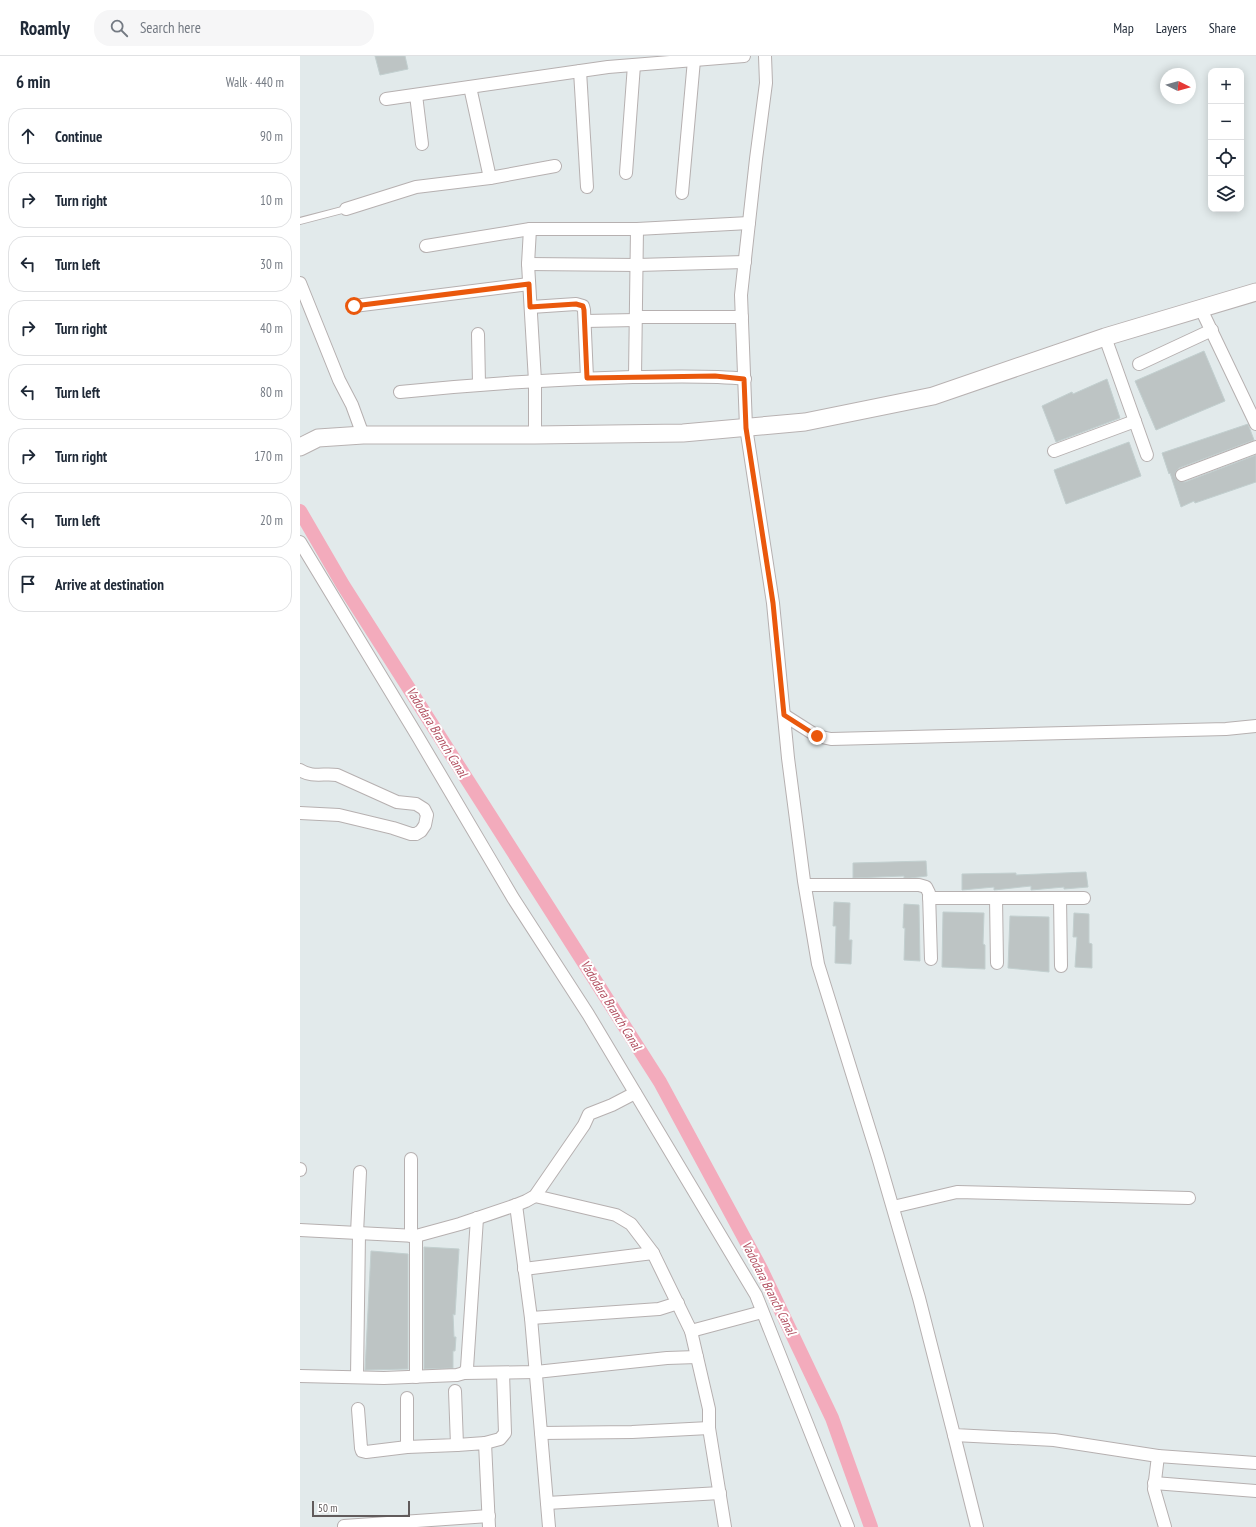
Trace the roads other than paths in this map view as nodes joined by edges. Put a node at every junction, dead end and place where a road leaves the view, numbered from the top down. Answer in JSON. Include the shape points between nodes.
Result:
{"nodes":[{"id":1,"x":744,"y":56,"type":"edge"},
{"id":2,"x":765,"y":56,"type":"edge"},
{"id":3,"x":694,"y":60,"type":"junction"},
{"id":4,"x":634,"y":65,"type":"junction"},
{"id":5,"x":580,"y":71,"type":"junction"},
{"id":6,"x":470,"y":87,"type":"junction"},
{"id":7,"x":416,"y":95,"type":"junction"},
{"id":8,"x":386,"y":99,"type":"dead end"},
{"id":9,"x":422,"y":144,"type":"dead end"},
{"id":10,"x":555,"y":166,"type":"dead end"},
{"id":11,"x":626,"y":173,"type":"dead end"},
{"id":12,"x":490,"y":178,"type":"junction"},
{"id":13,"x":587,"y":187,"type":"dead end"},
{"id":14,"x":682,"y":193,"type":"dead end"},
{"id":15,"x":346,"y":209,"type":"joint"},
{"id":16,"x":300,"y":221,"type":"edge"},
{"id":17,"x":749,"y":223,"type":"junction"},
{"id":18,"x":530,"y":229,"type":"junction"},
{"id":19,"x":637,"y":229,"type":"junction"},
{"id":20,"x":426,"y":246,"type":"dead end"},
{"id":21,"x":745,"y":262,"type":"junction"},
{"id":22,"x":528,"y":264,"type":"junction"},
{"id":23,"x":637,"y":265,"type":"junction"},
{"id":24,"x":300,"y":283,"type":"edge"},
{"id":25,"x":529,"y":284,"type":"junction"},
{"id":26,"x":1256,"y":292,"type":"edge"},
{"id":27,"x":354,"y":306,"type":"dead end"},
{"id":28,"x":530,"y":307,"type":"junction"},
{"id":29,"x":1201,"y":309,"type":"junction"},
{"id":30,"x":742,"y":317,"type":"junction"},
{"id":31,"x":636,"y":318,"type":"junction"},
{"id":32,"x":585,"y":321,"type":"junction"},
{"id":33,"x":1212,"y":330,"type":"junction"},
{"id":34,"x":478,"y":334,"type":"dead end"},
{"id":35,"x":1106,"y":337,"type":"junction"},
{"id":36,"x":1139,"y":364,"type":"dead end"},
{"id":37,"x":635,"y":377,"type":"junction"},
{"id":38,"x":587,"y":378,"type":"junction"},
{"id":39,"x":744,"y":379,"type":"junction"},
{"id":40,"x":535,"y":381,"type":"junction"},
{"id":41,"x":479,"y":384,"type":"junction"},
{"id":42,"x":400,"y":392,"type":"dead end"},
{"id":43,"x":1135,"y":421,"type":"junction"},
{"id":44,"x":1256,"y":424,"type":"edge"},
{"id":45,"x":746,"y":428,"type":"junction"},
{"id":46,"x":363,"y":435,"type":"junction"},
{"id":47,"x":535,"y":435,"type":"junction"},
{"id":48,"x":300,"y":447,"type":"edge"},
{"id":49,"x":1256,"y":447,"type":"edge"},
{"id":50,"x":1054,"y":451,"type":"dead end"},
{"id":51,"x":1147,"y":455,"type":"dead end"},
{"id":52,"x":1182,"y":475,"type":"dead end"},
{"id":53,"x":300,"y":542,"type":"edge"},
{"id":54,"x":784,"y":715,"type":"junction"},
{"id":55,"x":1256,"y":726,"type":"edge"},
{"id":56,"x":300,"y":770,"type":"edge"},
{"id":57,"x":300,"y":813,"type":"edge"},
{"id":58,"x":805,"y":885,"type":"junction"},
{"id":59,"x":929,"y":898,"type":"junction"},
{"id":60,"x":996,"y":898,"type":"junction"},
{"id":61,"x":1060,"y":898,"type":"junction"},
{"id":62,"x":1084,"y":898,"type":"dead end"},
{"id":63,"x":931,"y":958,"type":"dead end"},
{"id":64,"x":997,"y":963,"type":"dead end"},
{"id":65,"x":1061,"y":966,"type":"dead end"},
{"id":66,"x":635,"y":1093,"type":"junction"},
{"id":67,"x":411,"y":1159,"type":"dead end"},
{"id":68,"x":360,"y":1172,"type":"dead end"},
{"id":69,"x":535,"y":1196,"type":"junction"},
{"id":70,"x":1189,"y":1198,"type":"dead end"},
{"id":71,"x":516,"y":1205,"type":"junction"},
{"id":72,"x":893,"y":1207,"type":"junction"},
{"id":73,"x":477,"y":1218,"type":"junction"},
{"id":74,"x":300,"y":1230,"type":"edge"},
{"id":75,"x":358,"y":1233,"type":"junction"},
{"id":76,"x":413,"y":1236,"type":"junction"},
{"id":77,"x":653,"y":1253,"type":"junction"},
{"id":78,"x":524,"y":1269,"type":"junction"},
{"id":79,"x":678,"y":1303,"type":"junction"},
{"id":80,"x":762,"y":1312,"type":"junction"},
{"id":81,"x":531,"y":1318,"type":"junction"},
{"id":82,"x":691,"y":1331,"type":"junction"},
{"id":83,"x":697,"y":1358,"type":"junction"},
{"id":84,"x":536,"y":1372,"type":"junction"},
{"id":85,"x":464,"y":1373,"type":"junction"},
{"id":86,"x":503,"y":1373,"type":"junction"},
{"id":87,"x":300,"y":1376,"type":"edge"},
{"id":88,"x":356,"y":1377,"type":"junction"},
{"id":89,"x":416,"y":1377,"type":"junction"},
{"id":90,"x":455,"y":1391,"type":"dead end"},
{"id":91,"x":407,"y":1398,"type":"dead end"},
{"id":92,"x":358,"y":1409,"type":"dead end"},
{"id":93,"x":709,"y":1428,"type":"junction"},
{"id":94,"x":541,"y":1433,"type":"junction"},
{"id":95,"x":954,"y":1435,"type":"junction"},
{"id":96,"x":485,"y":1443,"type":"junction"},
{"id":97,"x":457,"y":1445,"type":"junction"},
{"id":98,"x":407,"y":1447,"type":"junction"},
{"id":99,"x":1158,"y":1456,"type":"junction"},
{"id":100,"x":1256,"y":1464,"type":"edge"},
{"id":101,"x":1154,"y":1483,"type":"junction"},
{"id":102,"x":1256,"y":1491,"type":"edge"},
{"id":103,"x":720,"y":1493,"type":"junction"},
{"id":104,"x":547,"y":1504,"type":"junction"},
{"id":105,"x":489,"y":1521,"type":"edge"},
{"id":106,"x":344,"y":1526,"type":"dead end"},
{"id":107,"x":549,"y":1527,"type":"edge"},
{"id":108,"x":725,"y":1527,"type":"edge"},
{"id":109,"x":848,"y":1527,"type":"edge"},
{"id":110,"x":977,"y":1527,"type":"edge"},
{"id":111,"x":1166,"y":1527,"type":"edge"}],
"edges":[{"from":1,"to":3,"type":"street"},
{"from":2,"to":17,"type":"street","via":[[766,83]]},
{"from":3,"to":4,"type":"street"},
{"from":3,"to":14,"type":"street"},
{"from":4,"to":5,"type":"street"},
{"from":4,"to":11,"type":"street"},
{"from":5,"to":6,"type":"street"},
{"from":5,"to":13,"type":"street"},
{"from":6,"to":7,"type":"street"},
{"from":6,"to":12,"type":"street"},
{"from":7,"to":8,"type":"street"},
{"from":7,"to":9,"type":"street"},
{"from":10,"to":12,"type":"street"},
{"from":12,"to":15,"type":"street","via":[[416,187]]},
{"from":15,"to":16,"type":"lane"},
{"from":17,"to":19,"type":"street"},
{"from":17,"to":21,"type":"street"},
{"from":18,"to":19,"type":"street"},
{"from":18,"to":20,"type":"street"},
{"from":18,"to":22,"type":"street"},
{"from":19,"to":23,"type":"street"},
{"from":21,"to":23,"type":"street"},
{"from":21,"to":30,"type":"street","via":[[741,295]]},
{"from":22,"to":23,"type":"street"},
{"from":22,"to":25,"type":"street"},
{"from":23,"to":31,"type":"street"},
{"from":24,"to":46,"type":"street"},
{"from":25,"to":27,"type":"street"},
{"from":25,"to":28,"type":"street"},
{"from":26,"to":29,"type":"street"},
{"from":28,"to":32,"type":"street","via":[[579,304],[583,306]]},
{"from":28,"to":40,"type":"street"},
{"from":29,"to":33,"type":"street"},
{"from":29,"to":35,"type":"street"},
{"from":30,"to":31,"type":"street"},
{"from":30,"to":39,"type":"street"},
{"from":31,"to":32,"type":"street"},
{"from":31,"to":37,"type":"street"},
{"from":32,"to":38,"type":"street"},
{"from":33,"to":36,"type":"street"},
{"from":33,"to":44,"type":"street"},
{"from":34,"to":41,"type":"street"},
{"from":35,"to":43,"type":"street"},
{"from":35,"to":45,"type":"street","via":[[933,396],[805,422]]},
{"from":37,"to":38,"type":"street"},
{"from":37,"to":39,"type":"street","via":[[715,376]]},
{"from":38,"to":40,"type":"street"},
{"from":39,"to":45,"type":"street"},
{"from":40,"to":41,"type":"street"},
{"from":40,"to":47,"type":"street"},
{"from":41,"to":42,"type":"street"},
{"from":43,"to":50,"type":"street"},
{"from":43,"to":51,"type":"street"},
{"from":45,"to":47,"type":"street","via":[[683,434]]},
{"from":45,"to":54,"type":"street","via":[[773,603]]},
{"from":46,"to":47,"type":"street"},
{"from":46,"to":48,"type":"street","via":[[318,438]]},
{"from":49,"to":52,"type":"street"},
{"from":53,"to":66,"type":"street","via":[[513,898],[588,1014]]},
{"from":54,"to":55,"type":"street","via":[[817,736],[831,739]]},
{"from":54,"to":58,"type":"street"},
{"from":56,"to":57,"type":"street","via":[[312,775],[337,775],[397,802],[416,804],[424,809],[427,815],[421,831],[411,834],[339,815]]},
{"from":58,"to":59,"type":"street","via":[[919,885],[926,887]]},
{"from":58,"to":72,"type":"street","via":[[818,964]]},
{"from":59,"to":60,"type":"street"},
{"from":59,"to":63,"type":"street"},
{"from":60,"to":61,"type":"street"},
{"from":60,"to":64,"type":"street"},
{"from":61,"to":62,"type":"street"},
{"from":61,"to":65,"type":"street"},
{"from":66,"to":69,"type":"street","via":[[587,1116],[584,1126]]},
{"from":66,"to":80,"type":"street","via":[[756,1295]]},
{"from":67,"to":76,"type":"street"},
{"from":68,"to":75,"type":"street"},
{"from":69,"to":71,"type":"street"},
{"from":69,"to":77,"type":"street","via":[[616,1216],[632,1224]]},
{"from":70,"to":72,"type":"street","via":[[957,1192]]},
{"from":71,"to":73,"type":"street"},
{"from":71,"to":78,"type":"street"},
{"from":72,"to":95,"type":"street"},
{"from":73,"to":76,"type":"street"},
{"from":73,"to":85,"type":"street","via":[[467,1368]]},
{"from":74,"to":75,"type":"street"},
{"from":75,"to":76,"type":"street"},
{"from":75,"to":88,"type":"street"},
{"from":76,"to":89,"type":"street"},
{"from":77,"to":78,"type":"street"},
{"from":77,"to":79,"type":"street"},
{"from":78,"to":81,"type":"street"},
{"from":79,"to":81,"type":"street","via":[[659,1309]]},
{"from":79,"to":82,"type":"street"},
{"from":80,"to":82,"type":"street"},
{"from":80,"to":109,"type":"street"},
{"from":81,"to":84,"type":"street"},
{"from":82,"to":83,"type":"street"},
{"from":83,"to":84,"type":"street","via":[[667,1358]]},
{"from":83,"to":93,"type":"street","via":[[709,1409]]},
{"from":84,"to":86,"type":"street"},
{"from":84,"to":94,"type":"street"},
{"from":85,"to":86,"type":"street"},
{"from":85,"to":89,"type":"street"},
{"from":86,"to":96,"type":"street","via":[[505,1433],[500,1439]]},
{"from":87,"to":88,"type":"street"},
{"from":88,"to":89,"type":"street"},
{"from":90,"to":97,"type":"street"},
{"from":91,"to":98,"type":"street"},
{"from":92,"to":98,"type":"street","via":[[362,1451]]},
{"from":93,"to":94,"type":"street"},
{"from":93,"to":103,"type":"street"},
{"from":94,"to":104,"type":"street"},
{"from":95,"to":99,"type":"street","via":[[1054,1440]]},
{"from":95,"to":110,"type":"street"},
{"from":96,"to":97,"type":"street"},
{"from":96,"to":105,"type":"street"},
{"from":97,"to":98,"type":"street"},
{"from":99,"to":100,"type":"street"},
{"from":99,"to":101,"type":"street"},
{"from":101,"to":102,"type":"street"},
{"from":101,"to":111,"type":"street"},
{"from":103,"to":104,"type":"street"},
{"from":103,"to":108,"type":"street"},
{"from":104,"to":107,"type":"street"},
{"from":105,"to":106,"type":"street"}]}
